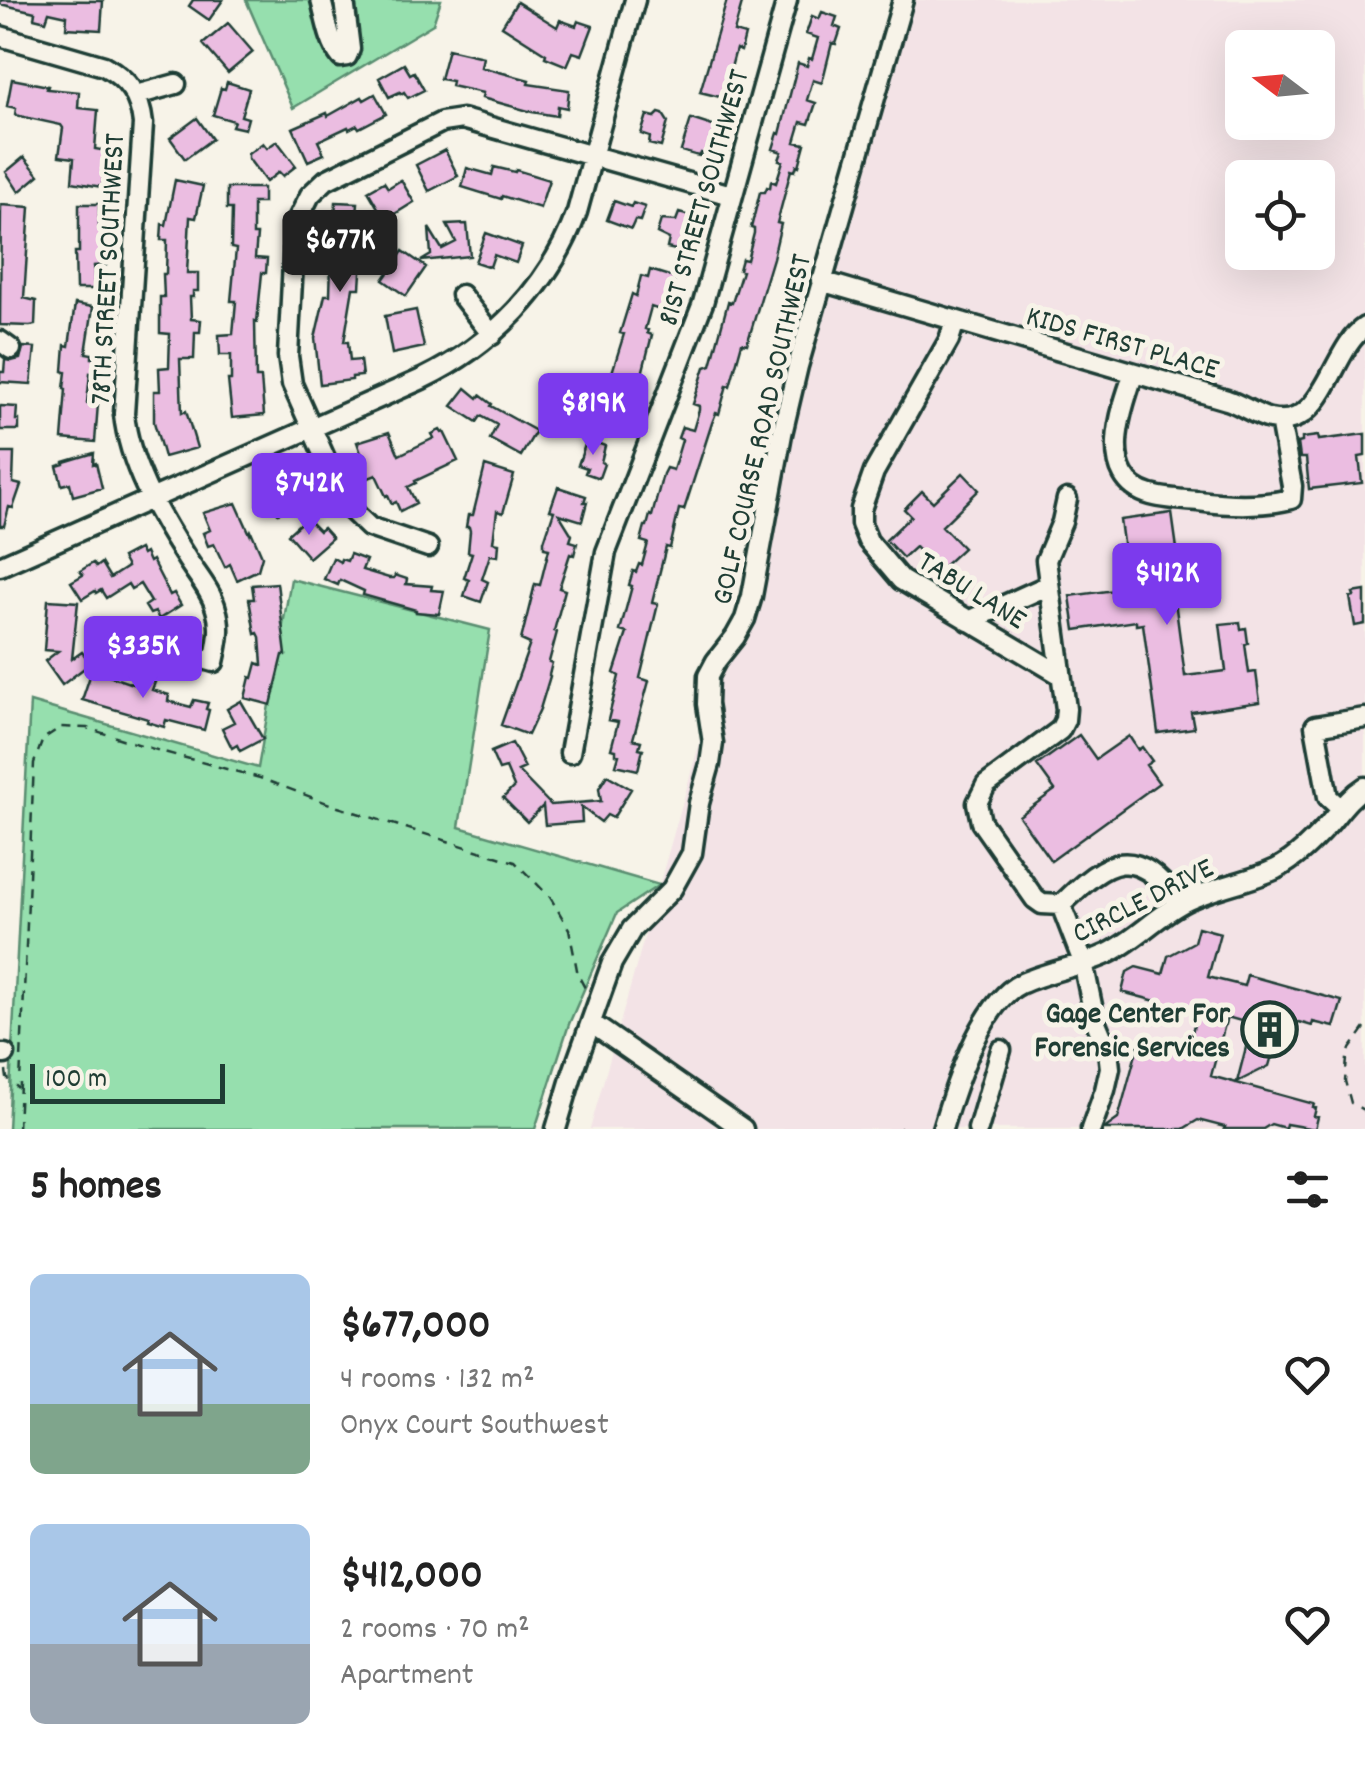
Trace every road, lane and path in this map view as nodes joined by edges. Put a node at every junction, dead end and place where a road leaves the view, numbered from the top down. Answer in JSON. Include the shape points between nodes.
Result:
{"nodes":[{"id":1,"x":321,"y":0,"type":"edge"},
{"id":2,"x":344,"y":0,"type":"edge"},
{"id":3,"x":786,"y":0,"type":"edge"},
{"id":4,"x":903,"y":0,"type":"edge"},
{"id":5,"x":629,"y":2,"type":"edge"},
{"id":6,"x":0,"y":36,"type":"edge"},
{"id":7,"x":176,"y":84,"type":"dead end"},
{"id":8,"x":136,"y":95,"type":"junction"},
{"id":9,"x":592,"y":156,"type":"junction"},
{"id":10,"x":731,"y":195,"type":"junction"},
{"id":11,"x":822,"y":281,"type":"junction"},
{"id":12,"x":461,"y":295,"type":"dead end"},
{"id":13,"x":955,"y":321,"type":"junction"},
{"id":14,"x":1365,"y":327,"type":"edge"},
{"id":15,"x":492,"y":335,"type":"junction"},
{"id":16,"x":1134,"y":373,"type":"junction"},
{"id":17,"x":1280,"y":420,"type":"junction"},
{"id":18,"x":310,"y":428,"type":"junction"},
{"id":19,"x":153,"y":499,"type":"junction"},
{"id":20,"x":1067,"y":500,"type":"dead end"},
{"id":21,"x":428,"y":547,"type":"dead end"},
{"id":22,"x":0,"y":566,"type":"edge"},
{"id":23,"x":1049,"y":585,"type":"junction"},
{"id":24,"x":970,"y":621,"type":"junction"},
{"id":25,"x":124,"y":636,"type":"dead end"},
{"id":26,"x":1061,"y":675,"type":"junction"},
{"id":27,"x":1365,"y":718,"type":"edge"},
{"id":28,"x":570,"y":753,"type":"dead end"},
{"id":29,"x":1365,"y":787,"type":"edge"},
{"id":30,"x":1341,"y":809,"type":"junction"},
{"id":31,"x":1061,"y":904,"type":"junction"},
{"id":32,"x":1180,"y":904,"type":"junction"},
{"id":33,"x":1083,"y":962,"type":"junction"},
{"id":34,"x":593,"y":1016,"type":"junction"},
{"id":35,"x":1365,"y":1028,"type":"edge"},
{"id":36,"x":1001,"y":1050,"type":"dead end"},
{"id":37,"x":2,"y":1054,"type":"edge"},
{"id":38,"x":20,"y":1090,"type":"junction"},
{"id":39,"x":1365,"y":1111,"type":"edge"},
{"id":40,"x":18,"y":1129,"type":"edge"},
{"id":41,"x":556,"y":1129,"type":"edge"},
{"id":42,"x":743,"y":1129,"type":"edge"},
{"id":43,"x":944,"y":1129,"type":"edge"},
{"id":44,"x":978,"y":1129,"type":"edge"},
{"id":45,"x":1091,"y":1129,"type":"edge"}],
"edges":[{"from":1,"to":2,"type":"street","via":[[341,57],[350,49]]},
{"from":3,"to":10,"type":"street","name":"81ST STREET SOUTHWEST"},
{"from":4,"to":11,"type":"street","name":"GOLF COURSE ROAD SOUTHWEST"},
{"from":5,"to":9,"type":"street"},
{"from":6,"to":8,"type":"street","via":[[104,66]]},
{"from":7,"to":8,"type":"street"},
{"from":8,"to":19,"type":"street","name":"78TH STREET SOUTHWEST","via":[[143,124],[124,414],[131,451]]},
{"from":9,"to":10,"type":"street"},
{"from":9,"to":15,"type":"street","via":[[556,259]]},
{"from":9,"to":18,"type":"street","via":[[452,119],[318,186],[295,225],[288,356]]},
{"from":10,"to":28,"type":"street","name":"81ST STREET SOUTHWEST","via":[[690,340],[606,552]]},
{"from":11,"to":13,"type":"street","name":"KIDS FIRST PLACE"},
{"from":11,"to":34,"type":"street","name":"GOLF COURSE ROAD SOUTHWEST","via":[[782,434],[752,596],[708,676],[713,743],[692,854],[672,889],[626,938]]},
{"from":12,"to":15,"type":"street"},
{"from":13,"to":16,"type":"street","name":"KIDS FIRST PLACE"},
{"from":13,"to":24,"type":"street","name":"TABU LANE","via":[[874,472],[862,524],[902,580]]},
{"from":14,"to":17,"type":"street","via":[[1347,344],[1318,398]]},
{"from":15,"to":18,"type":"street","via":[[441,370]]},
{"from":16,"to":17,"type":"street","name":"KIDS FIRST PLACE"},
{"from":16,"to":17,"type":"street","via":[[1119,422],[1118,463],[1123,476],[1148,495],[1221,504],[1291,498]]},
{"from":18,"to":19,"type":"street"},
{"from":18,"to":21,"type":"street","via":[[339,494],[359,519]]},
{"from":19,"to":22,"type":"street"},
{"from":19,"to":25,"type":"street","name":"78TH STREET SOUTHWEST","via":[[216,605],[214,662]]},
{"from":20,"to":23,"type":"street","via":[[1046,560]]},
{"from":23,"to":24,"type":"street"},
{"from":23,"to":26,"type":"street"},
{"from":24,"to":26,"type":"street","name":"TABU LANE"},
{"from":26,"to":31,"type":"street","via":[[1066,710],[1060,730],[986,784],[977,803],[981,822],[1036,898]]},
{"from":27,"to":30,"type":"street","via":[[1315,726],[1328,797]]},
{"from":29,"to":30,"type":"street","name":"CIRCLE DRIVE"},
{"from":30,"to":32,"type":"street","name":"CIRCLE DRIVE","via":[[1277,868]]},
{"from":31,"to":32,"type":"street","via":[[1103,868],[1133,864],[1166,885]]},
{"from":31,"to":33,"type":"street"},
{"from":32,"to":33,"type":"street","name":"CIRCLE DRIVE","via":[[1128,942]]},
{"from":33,"to":43,"type":"street","name":"CIRCLE DRIVE","via":[[1022,983],[999,1000],[967,1059]]},
{"from":33,"to":45,"type":"street","via":[[1110,1068]]},
{"from":34,"to":38,"type":"path","via":[[569,929],[516,862],[260,778],[88,728],[62,727],[43,739],[34,763]]},
{"from":34,"to":41,"type":"street","name":"GOLF COURSE ROAD SOUTHWEST"},
{"from":34,"to":42,"type":"street"},
{"from":35,"to":39,"type":"path","via":[[1350,1050],[1345,1081],[1352,1103]]},
{"from":36,"to":44,"type":"street"},
{"from":37,"to":38,"type":"path","via":[[7,1078]]},
{"from":38,"to":40,"type":"path"}]}
